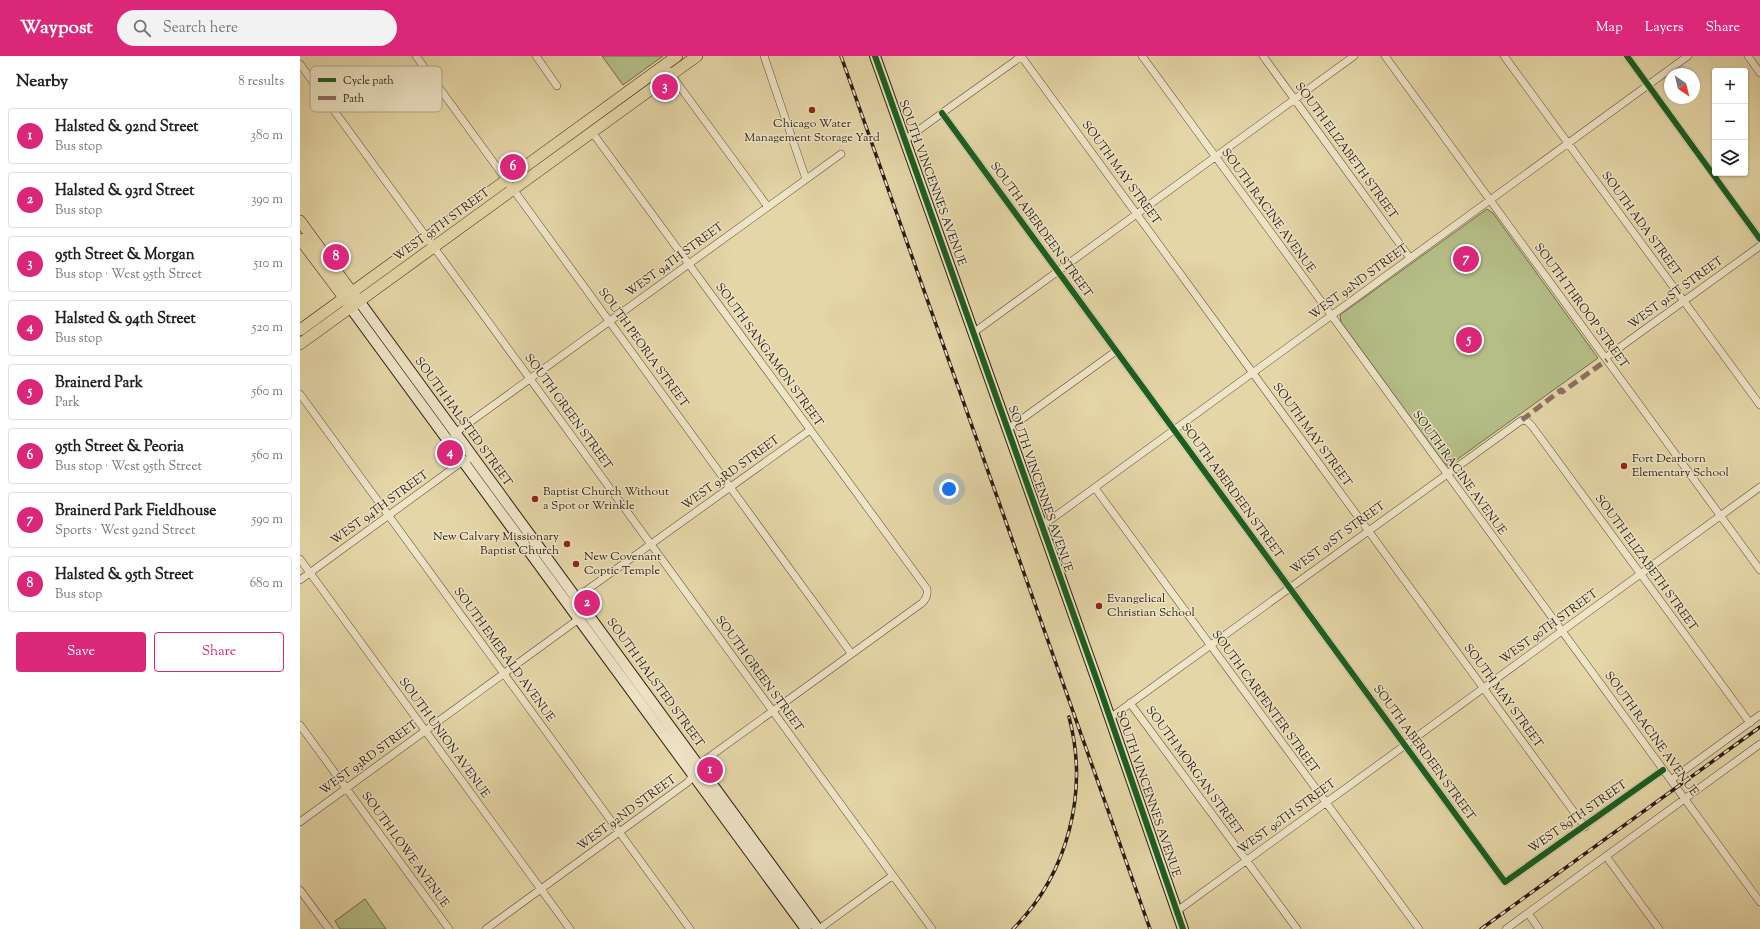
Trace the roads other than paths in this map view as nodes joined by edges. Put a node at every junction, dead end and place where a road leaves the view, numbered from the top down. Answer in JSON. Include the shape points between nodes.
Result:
{"nodes":[{"id":1,"x":416,"y":56,"type":"edge"},
{"id":2,"x":536,"y":56,"type":"edge"},
{"id":3,"x":677,"y":56,"type":"edge"},
{"id":4,"x":697,"y":56,"type":"edge"},
{"id":5,"x":764,"y":56,"type":"edge"},
{"id":6,"x":875,"y":56,"type":"edge"},
{"id":7,"x":1021,"y":56,"type":"edge"},
{"id":8,"x":1142,"y":56,"type":"edge"},
{"id":9,"x":1263,"y":56,"type":"edge"},
{"id":10,"x":1354,"y":56,"type":"edge"},
{"id":11,"x":1385,"y":56,"type":"edge"},
{"id":12,"x":1504,"y":56,"type":"edge"},
{"id":13,"x":1626,"y":56,"type":"edge"},
{"id":14,"x":1688,"y":56,"type":"edge"},
{"id":15,"x":1748,"y":56,"type":"edge"},
{"id":16,"x":300,"y":64,"type":"edge"},
{"id":17,"x":664,"y":65,"type":"junction"},
{"id":18,"x":423,"y":66,"type":"edge"},
{"id":19,"x":1760,"y":73,"type":"edge"},
{"id":20,"x":671,"y":75,"type":"junction"},
{"id":21,"x":310,"y":78,"type":"edge"},
{"id":22,"x":1648,"y":85,"type":"junction"},
{"id":23,"x":557,"y":86,"type":"dead end"},
{"id":24,"x":442,"y":92,"type":"edge"},
{"id":25,"x":1294,"y":99,"type":"junction"},
{"id":26,"x":335,"y":112,"type":"edge"},
{"id":27,"x":942,"y":113,"type":"junction"},
{"id":28,"x":592,"y":132,"type":"junction"},
{"id":29,"x":905,"y":140,"type":"junction"},
{"id":30,"x":1568,"y":144,"type":"junction"},
{"id":31,"x":841,"y":154,"type":"dead end"},
{"id":32,"x":1215,"y":157,"type":"junction"},
{"id":33,"x":806,"y":179,"type":"junction"},
{"id":34,"x":506,"y":180,"type":"junction"},
{"id":35,"x":513,"y":189,"type":"junction"},
{"id":36,"x":1490,"y":200,"type":"junction"},
{"id":37,"x":768,"y":207,"type":"junction"},
{"id":38,"x":1137,"y":214,"type":"junction"},
{"id":39,"x":300,"y":221,"type":"edge"},
{"id":40,"x":300,"y":239,"type":"edge"},
{"id":41,"x":1760,"y":240,"type":"edge"},
{"id":42,"x":430,"y":242,"type":"junction"},
{"id":43,"x":1760,"y":246,"type":"edge"},
{"id":44,"x":1410,"y":258,"type":"junction"},
{"id":45,"x":689,"y":264,"type":"junction"},
{"id":46,"x":1058,"y":272,"type":"junction"},
{"id":47,"x":351,"y":300,"type":"junction"},
{"id":48,"x":1684,"y":301,"type":"junction"},
{"id":49,"x":1331,"y":316,"type":"junction"},
{"id":50,"x":610,"y":322,"type":"junction"},
{"id":51,"x":300,"y":330,"type":"edge"},
{"id":52,"x":973,"y":333,"type":"junction"},
{"id":53,"x":300,"y":344,"type":"edge"},
{"id":54,"x":1116,"y":351,"type":"junction"},
{"id":55,"x":1606,"y":358,"type":"junction"},
{"id":56,"x":1253,"y":373,"type":"junction"},
{"id":57,"x":530,"y":379,"type":"junction"},
{"id":58,"x":300,"y":394,"type":"edge"},
{"id":59,"x":1760,"y":405,"type":"edge"},
{"id":60,"x":1522,"y":420,"type":"joint"},
{"id":61,"x":1008,"y":429,"type":"junction"},
{"id":62,"x":810,"y":430,"type":"junction"},
{"id":63,"x":1174,"y":430,"type":"junction"},
{"id":64,"x":455,"y":433,"type":"junction"},
{"id":65,"x":452,"y":446,"type":"junction"},
{"id":66,"x":474,"y":458,"type":"junction"},
{"id":67,"x":463,"y":461,"type":"junction"},
{"id":68,"x":1446,"y":473,"type":"junction"},
{"id":69,"x":730,"y":487,"type":"junction"},
{"id":70,"x":1760,"y":487,"type":"edge"},
{"id":71,"x":1095,"y":488,"type":"junction"},
{"id":72,"x":389,"y":516,"type":"junction"},
{"id":73,"x":1721,"y":516,"type":"junction"},
{"id":74,"x":1042,"y":526,"type":"junction"},
{"id":75,"x":1368,"y":530,"type":"junction"},
{"id":76,"x":651,"y":544,"type":"junction"},
{"id":77,"x":300,"y":559,"type":"edge"},
{"id":78,"x":1760,"y":570,"type":"edge"},
{"id":79,"x":310,"y":573,"type":"junction"},
{"id":80,"x":1641,"y":574,"type":"junction"},
{"id":81,"x":300,"y":580,"type":"edge"},
{"id":82,"x":1289,"y":588,"type":"junction"},
{"id":83,"x":927,"y":593,"type":"joint"},
{"id":84,"x":576,"y":598,"type":"junction"},
{"id":85,"x":568,"y":604,"type":"junction"},
{"id":86,"x":583,"y":616,"type":"junction"},
{"id":87,"x":1562,"y":631,"type":"junction"},
{"id":88,"x":1210,"y":645,"type":"junction"},
{"id":89,"x":852,"y":653,"type":"junction"},
{"id":90,"x":504,"y":674,"type":"junction"},
{"id":91,"x":1484,"y":688,"type":"junction"},
{"id":92,"x":1130,"y":703,"type":"junction"},
{"id":93,"x":772,"y":710,"type":"junction"},
{"id":94,"x":1760,"y":715,"type":"edge"},
{"id":95,"x":1110,"y":718,"type":"junction"},
{"id":96,"x":1750,"y":723,"type":"junction"},
{"id":97,"x":300,"y":725,"type":"edge"},
{"id":98,"x":426,"y":731,"type":"junction"},
{"id":99,"x":1760,"y":744,"type":"edge"},
{"id":100,"x":1405,"y":745,"type":"junction"},
{"id":101,"x":700,"y":767,"type":"junction"},
{"id":102,"x":1663,"y":770,"type":"junction"},
{"id":103,"x":693,"y":775,"type":"junction"},
{"id":104,"x":1671,"y":780,"type":"junction"},
{"id":105,"x":346,"y":788,"type":"junction"},
{"id":106,"x":1684,"y":798,"type":"junction"},
{"id":107,"x":1326,"y":803,"type":"junction"},
{"id":108,"x":300,"y":822,"type":"edge"},
{"id":109,"x":1585,"y":827,"type":"junction"},
{"id":110,"x":619,"y":832,"type":"junction"},
{"id":111,"x":1606,"y":856,"type":"junction"},
{"id":112,"x":1246,"y":860,"type":"junction"},
{"id":113,"x":892,"y":876,"type":"junction"},
{"id":114,"x":1505,"y":882,"type":"joint"},
{"id":115,"x":541,"y":889,"type":"junction"},
{"id":116,"x":300,"y":890,"type":"edge"},
{"id":117,"x":1760,"y":902,"type":"edge"},
{"id":118,"x":1177,"y":911,"type":"junction"},
{"id":119,"x":1528,"y":913,"type":"junction"},
{"id":120,"x":329,"y":929,"type":"edge"},
{"id":121,"x":449,"y":929,"type":"edge"},
{"id":122,"x":486,"y":929,"type":"edge"},
{"id":123,"x":570,"y":929,"type":"edge"},
{"id":124,"x":690,"y":929,"type":"edge"},
{"id":125,"x":806,"y":929,"type":"edge"},
{"id":126,"x":819,"y":929,"type":"edge"},
{"id":127,"x":932,"y":929,"type":"edge"},
{"id":128,"x":1183,"y":929,"type":"edge"},
{"id":129,"x":1297,"y":929,"type":"edge"},
{"id":130,"x":1419,"y":929,"type":"edge"},
{"id":131,"x":1506,"y":929,"type":"edge"},
{"id":132,"x":1539,"y":929,"type":"edge"},
{"id":133,"x":1659,"y":929,"type":"edge"}],
"edges":[{"from":1,"to":18,"type":"street","name":"SOUTH PEORIA STREET"},
{"from":2,"to":23,"type":"street"},
{"from":3,"to":17,"type":"main road","name":"WEST 95TH STREET"},
{"from":4,"to":20,"type":"main road","name":"WEST 95TH STREET"},
{"from":5,"to":33,"type":"street"},
{"from":6,"to":29,"type":"main road","name":"SOUTH VINCENNES AVENUE"},
{"from":7,"to":27,"type":"street"},
{"from":7,"to":38,"type":"street","name":"SOUTH MAY STREET"},
{"from":8,"to":32,"type":"street","name":"SOUTH RACINE AVENUE"},
{"from":9,"to":25,"type":"street","name":"SOUTH ELIZABETH STREET"},
{"from":10,"to":25,"type":"street"},
{"from":11,"to":36,"type":"street","name":"SOUTH THROOP STREET"},
{"from":12,"to":30,"type":"street","name":"SOUTH ADA STREET"},
{"from":13,"to":22,"type":"street"},
{"from":14,"to":22,"type":"street","name":"WEST 92ND STREET"},
{"from":15,"to":19,"type":"street"},
{"from":16,"to":21,"type":"street","name":"SOUTH GREEN STREET"},
{"from":17,"to":20,"type":"street"},
{"from":17,"to":34,"type":"main road","name":"WEST 95TH STREET"},
{"from":20,"to":28,"type":"main road","name":"WEST 95TH STREET"},
{"from":20,"to":37,"type":"street"},
{"from":22,"to":30,"type":"street","name":"WEST 92ND STREET"},
{"from":22,"to":41,"type":"street"},
{"from":24,"to":34,"type":"street","name":"SOUTH PEORIA STREET"},
{"from":25,"to":32,"type":"street"},
{"from":25,"to":44,"type":"street","name":"SOUTH ELIZABETH STREET"},
{"from":26,"to":42,"type":"street","name":"SOUTH GREEN STREET"},
{"from":27,"to":29,"type":"street"},
{"from":27,"to":46,"type":"street","name":"SOUTH ABERDEEN STREET"},
{"from":28,"to":35,"type":"main road","name":"WEST 95TH STREET"},
{"from":28,"to":45,"type":"street","name":"SOUTH SANGAMON STREET"},
{"from":29,"to":52,"type":"main road","name":"SOUTH VINCENNES AVENUE"},
{"from":30,"to":36,"type":"street","name":"WEST 92ND STREET"},
{"from":30,"to":48,"type":"street","name":"SOUTH ADA STREET"},
{"from":31,"to":33,"type":"street","name":"WEST 94TH STREET"},
{"from":32,"to":38,"type":"street"},
{"from":32,"to":49,"type":"street","name":"SOUTH RACINE AVENUE"},
{"from":33,"to":37,"type":"street","name":"WEST 94TH STREET"},
{"from":34,"to":35,"type":"street","name":"SOUTH PEORIA STREET"},
{"from":34,"to":42,"type":"main road","name":"WEST 95TH STREET"},
{"from":35,"to":42,"type":"main road","name":"WEST 95TH STREET"},
{"from":35,"to":50,"type":"street","name":"SOUTH PEORIA STREET"},
{"from":36,"to":44,"type":"street","name":"WEST 92ND STREET"},
{"from":36,"to":55,"type":"street","name":"SOUTH THROOP STREET"},
{"from":37,"to":45,"type":"street","name":"WEST 94TH STREET"},
{"from":38,"to":46,"type":"street"},
{"from":38,"to":56,"type":"street","name":"SOUTH MAY STREET"},
{"from":39,"to":47,"type":"main road","name":"SOUTH HALSTED STREET"},
{"from":40,"to":47,"type":"main road","name":"SOUTH HALSTED STREET"},
{"from":42,"to":47,"type":"main road","name":"WEST 95TH STREET"},
{"from":42,"to":57,"type":"street","name":"SOUTH GREEN STREET"},
{"from":43,"to":48,"type":"street","name":"WEST 91ST STREET"},
{"from":44,"to":49,"type":"street","name":"WEST 92ND STREET"},
{"from":45,"to":50,"type":"street","name":"WEST 94TH STREET"},
{"from":45,"to":62,"type":"street","name":"SOUTH SANGAMON STREET"},
{"from":46,"to":52,"type":"street"},
{"from":46,"to":54,"type":"street","name":"SOUTH ABERDEEN STREET"},
{"from":47,"to":51,"type":"main road","name":"WEST 95TH STREET"},
{"from":47,"to":53,"type":"main road","name":"WEST 95TH STREET"},
{"from":47,"to":64,"type":"main road","name":"SOUTH HALSTED STREET"},
{"from":47,"to":65,"type":"main road","name":"SOUTH HALSTED STREET"},
{"from":48,"to":55,"type":"street","name":"WEST 91ST STREET"},
{"from":48,"to":59,"type":"street","name":"SOUTH ADA STREET"},
{"from":49,"to":56,"type":"street","name":"WEST 92ND STREET"},
{"from":49,"to":68,"type":"street","name":"SOUTH RACINE AVENUE"},
{"from":50,"to":57,"type":"street","name":"WEST 94TH STREET"},
{"from":50,"to":69,"type":"street","name":"SOUTH PEORIA STREET"},
{"from":52,"to":61,"type":"main road","name":"SOUTH VINCENNES AVENUE"},
{"from":54,"to":61,"type":"street"},
{"from":54,"to":63,"type":"street","name":"SOUTH ABERDEEN STREET"},
{"from":55,"to":73,"type":"street","name":"SOUTH THROOP STREET"},
{"from":56,"to":63,"type":"street","name":"WEST 92ND STREET"},
{"from":56,"to":75,"type":"street","name":"SOUTH MAY STREET"},
{"from":57,"to":64,"type":"street","name":"WEST 94TH STREET"},
{"from":57,"to":76,"type":"street","name":"SOUTH GREEN STREET"},
{"from":58,"to":72,"type":"street","name":"SOUTH EMERALD AVENUE"},
{"from":60,"to":68,"type":"street","name":"WEST 91ST STREET"},
{"from":60,"to":80,"type":"street","name":"SOUTH ELIZABETH STREET","via":[[1532,426]]},
{"from":61,"to":74,"type":"main road","name":"SOUTH VINCENNES AVENUE"},
{"from":62,"to":69,"type":"street","name":"WEST 93RD STREET"},
{"from":62,"to":83,"type":"street","name":"SOUTH SANGAMON STREET","via":[[927,589]]},
{"from":63,"to":71,"type":"street","name":"WEST 92ND STREET"},
{"from":63,"to":82,"type":"street","name":"SOUTH ABERDEEN STREET"},
{"from":64,"to":65,"type":"street"},
{"from":64,"to":66,"type":"main road","name":"SOUTH HALSTED STREET"},
{"from":65,"to":67,"type":"main road","name":"SOUTH HALSTED STREET"},
{"from":66,"to":67,"type":"street","name":"WEST 94TH STREET"},
{"from":66,"to":84,"type":"main road","name":"SOUTH HALSTED STREET"},
{"from":67,"to":72,"type":"street","name":"WEST 94TH STREET"},
{"from":67,"to":85,"type":"main road","name":"SOUTH HALSTED STREET"},
{"from":68,"to":75,"type":"street","name":"WEST 91ST STREET"},
{"from":68,"to":87,"type":"street","name":"SOUTH RACINE AVENUE"},
{"from":69,"to":76,"type":"street","name":"WEST 93RD STREET"},
{"from":69,"to":89,"type":"street","name":"SOUTH PEORIA STREET"},
{"from":70,"to":73,"type":"street","name":"WEST 90TH STREET"},
{"from":71,"to":74,"type":"street","name":"WEST 92ND STREET"},
{"from":71,"to":88,"type":"street","name":"SOUTH CARPENTER STREET"},
{"from":72,"to":79,"type":"street","name":"WEST 94TH STREET"},
{"from":72,"to":90,"type":"street","name":"SOUTH EMERALD AVENUE"},
{"from":73,"to":78,"type":"street","name":"SOUTH THROOP STREET"},
{"from":73,"to":80,"type":"street","name":"WEST 90TH STREET"},
{"from":74,"to":95,"type":"main road","name":"SOUTH VINCENNES AVENUE"},
{"from":75,"to":82,"type":"street","name":"WEST 91ST STREET"},
{"from":75,"to":91,"type":"street","name":"SOUTH MAY STREET"},
{"from":76,"to":84,"type":"street","name":"WEST 93RD STREET"},
{"from":76,"to":93,"type":"street","name":"SOUTH GREEN STREET"},
{"from":77,"to":79,"type":"street","name":"SOUTH UNION AVENUE"},
{"from":79,"to":81,"type":"street","name":"WEST 94TH STREET"},
{"from":79,"to":98,"type":"street","name":"SOUTH UNION AVENUE"},
{"from":80,"to":87,"type":"street","name":"WEST 90TH STREET"},
{"from":80,"to":96,"type":"street","name":"SOUTH ELIZABETH STREET"},
{"from":82,"to":88,"type":"street","name":"WEST 91ST STREET"},
{"from":82,"to":100,"type":"street","name":"SOUTH ABERDEEN STREET"},
{"from":83,"to":89,"type":"street","name":"WEST 92ND STREET","via":[[922,603]]},
{"from":84,"to":85,"type":"street","name":"WEST 93RD STREET"},
{"from":84,"to":86,"type":"main road","name":"SOUTH HALSTED STREET"},
{"from":85,"to":86,"type":"main road","name":"SOUTH HALSTED STREET"},
{"from":86,"to":90,"type":"street","name":"WEST 93RD STREET"},
{"from":86,"to":101,"type":"main road","name":"SOUTH HALSTED STREET"},
{"from":86,"to":103,"type":"main road","name":"SOUTH HALSTED STREET"},
{"from":87,"to":91,"type":"street","name":"WEST 90TH STREET"},
{"from":87,"to":102,"type":"street","name":"SOUTH RACINE AVENUE"},
{"from":88,"to":92,"type":"street","name":"WEST 91ST STREET"},
{"from":88,"to":107,"type":"street","name":"SOUTH CARPENTER STREET"},
{"from":89,"to":93,"type":"street","name":"WEST 92ND STREET"},
{"from":90,"to":98,"type":"street","name":"WEST 93RD STREET"},
{"from":90,"to":110,"type":"street","name":"SOUTH EMERALD AVENUE"},
{"from":91,"to":100,"type":"street","name":"WEST 90TH STREET"},
{"from":91,"to":109,"type":"street","name":"SOUTH MAY STREET"},
{"from":92,"to":95,"type":"street","name":"WEST 91ST STREET"},
{"from":92,"to":112,"type":"street","name":"SOUTH MORGAN STREET"},
{"from":93,"to":101,"type":"street","name":"WEST 92ND STREET","via":[[705,760]]},
{"from":93,"to":113,"type":"street","name":"SOUTH GREEN STREET"},
{"from":94,"to":96,"type":"street"},
{"from":95,"to":118,"type":"main road","name":"SOUTH VINCENNES AVENUE"},
{"from":96,"to":104,"type":"street"},
{"from":97,"to":105,"type":"street","name":"SOUTH LOWE AVENUE"},
{"from":98,"to":105,"type":"street","name":"WEST 93RD STREET"},
{"from":98,"to":115,"type":"street","name":"SOUTH UNION AVENUE"},
{"from":99,"to":106,"type":"street"},
{"from":100,"to":107,"type":"street","name":"WEST 90TH STREET"},
{"from":100,"to":114,"type":"street","name":"SOUTH ABERDEEN STREET"},
{"from":101,"to":103,"type":"street","name":"WEST 92ND STREET"},
{"from":101,"to":126,"type":"main road","name":"SOUTH HALSTED STREET"},
{"from":102,"to":104,"type":"street","name":"SOUTH RACINE AVENUE"},
{"from":102,"to":109,"type":"street","name":"WEST 89TH STREET"},
{"from":103,"to":110,"type":"street","name":"WEST 92ND STREET","via":[[688,782]]},
{"from":103,"to":125,"type":"main road","name":"SOUTH HALSTED STREET"},
{"from":104,"to":106,"type":"street","name":"SOUTH RACINE AVENUE"},
{"from":105,"to":108,"type":"street","name":"WEST 93RD STREET"},
{"from":105,"to":121,"type":"street","name":"SOUTH LOWE AVENUE"},
{"from":106,"to":111,"type":"street"},
{"from":106,"to":117,"type":"street","name":"SOUTH RACINE AVENUE"},
{"from":107,"to":112,"type":"street","name":"WEST 90TH STREET"},
{"from":107,"to":130,"type":"street","name":"SOUTH CARPENTER STREET"},
{"from":109,"to":114,"type":"street","name":"WEST 89TH STREET"},
{"from":110,"to":115,"type":"street","name":"WEST 92ND STREET"},
{"from":110,"to":124,"type":"street","name":"SOUTH EMERALD AVENUE"},
{"from":111,"to":119,"type":"street"},
{"from":111,"to":133,"type":"street"},
{"from":112,"to":118,"type":"street","name":"WEST 90TH STREET"},
{"from":112,"to":129,"type":"street","name":"SOUTH MORGAN STREET"},
{"from":113,"to":126,"type":"street"},
{"from":113,"to":127,"type":"street","name":"SOUTH GREEN STREET"},
{"from":115,"to":122,"type":"street","name":"WEST 92ND STREET"},
{"from":115,"to":123,"type":"street","name":"SOUTH UNION AVENUE"},
{"from":116,"to":120,"type":"street"},
{"from":118,"to":128,"type":"main road","name":"SOUTH VINCENNES AVENUE"},
{"from":119,"to":131,"type":"street"},
{"from":119,"to":132,"type":"street"}]}
